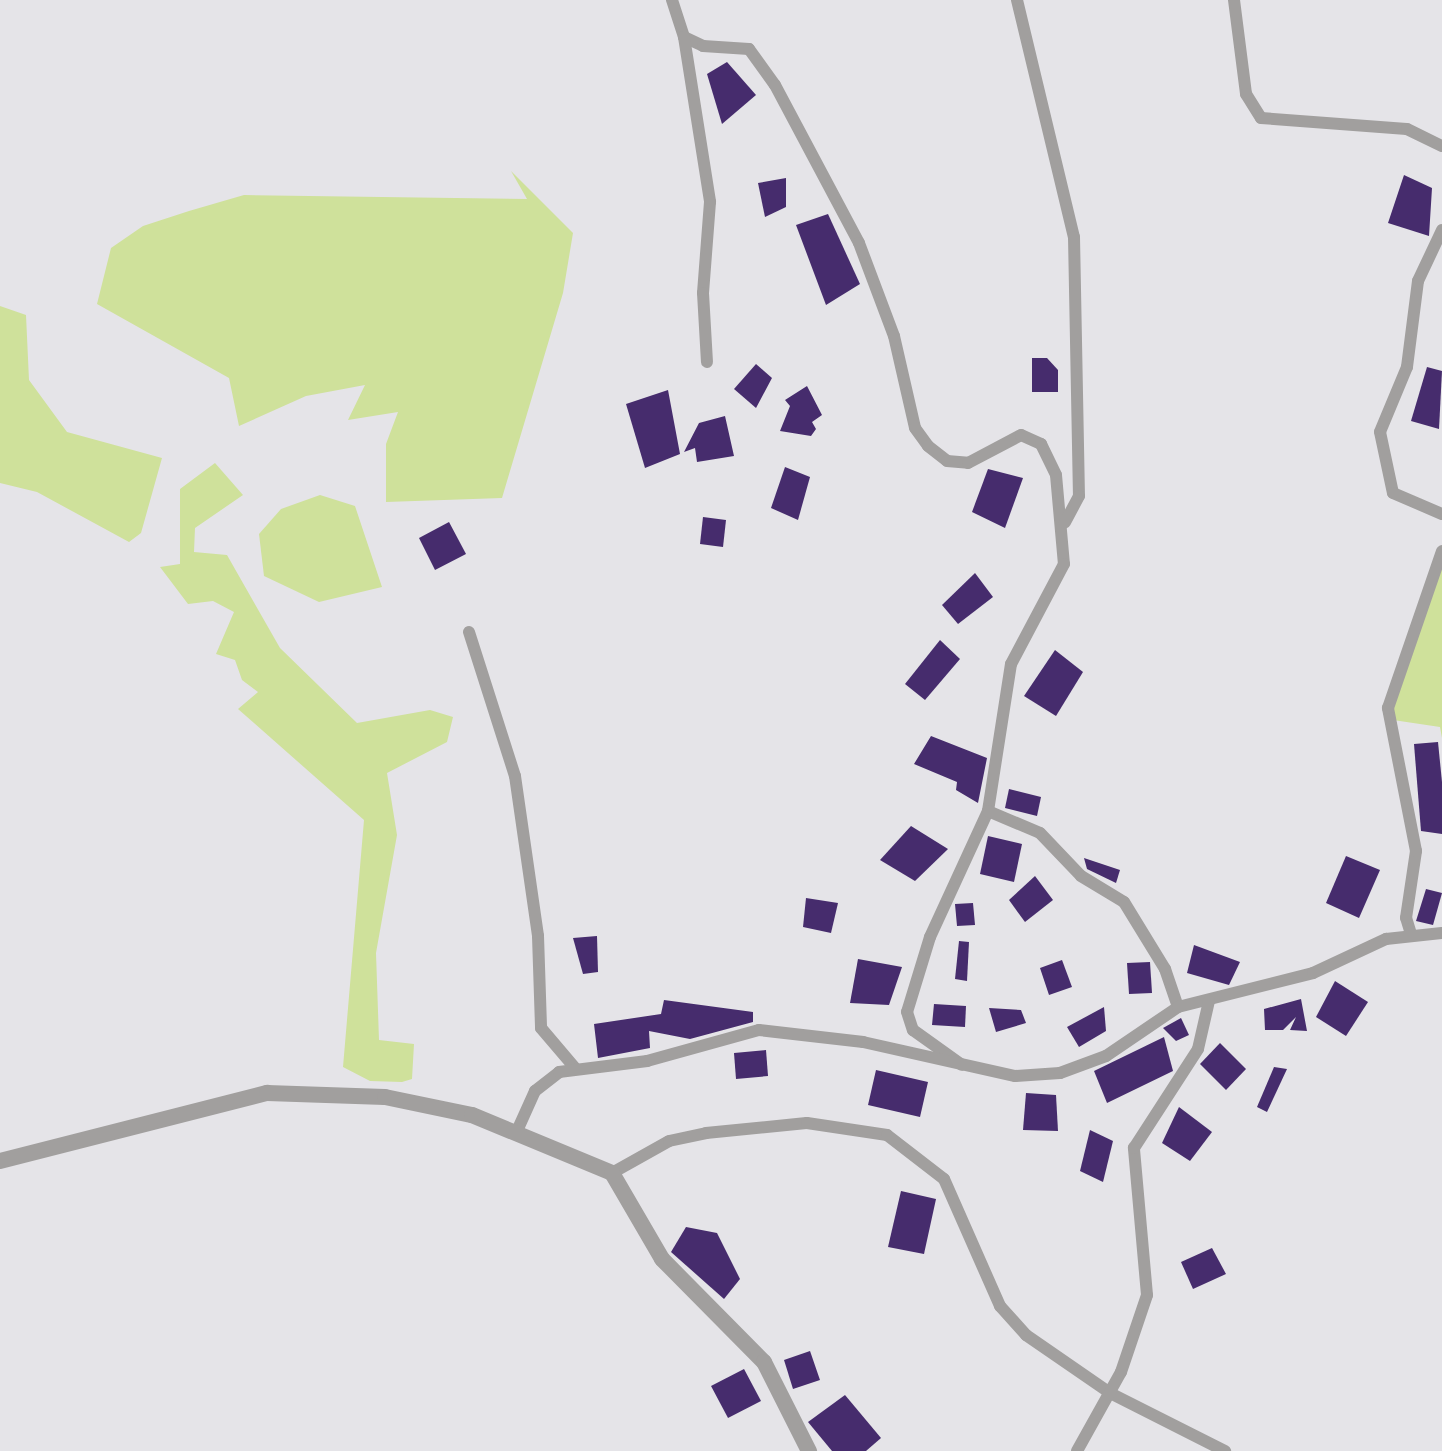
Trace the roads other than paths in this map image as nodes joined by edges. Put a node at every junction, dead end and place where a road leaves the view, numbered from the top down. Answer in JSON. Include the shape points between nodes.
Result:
{"nodes":[{"id":1,"x":672,"y":0,"type":"edge"},
{"id":2,"x":1017,"y":0,"type":"edge"},
{"id":3,"x":1234,"y":0,"type":"edge"},
{"id":4,"x":684,"y":37,"type":"junction"},
{"id":5,"x":1442,"y":146,"type":"edge"},
{"id":6,"x":1442,"y":230,"type":"edge"},
{"id":7,"x":707,"y":362,"type":"dead end"},
{"id":8,"x":1442,"y":514,"type":"edge"},
{"id":9,"x":1065,"y":522,"type":"junction"},
{"id":10,"x":1442,"y":551,"type":"edge"},
{"id":11,"x":469,"y":632,"type":"dead end"},
{"id":12,"x":988,"y":811,"type":"junction"},
{"id":13,"x":1442,"y":933,"type":"edge"},
{"id":14,"x":1411,"y":934,"type":"junction"},
{"id":15,"x":1209,"y":1001,"type":"junction"},
{"id":16,"x":1178,"y":1007,"type":"junction"},
{"id":17,"x":962,"y":1065,"type":"junction"},
{"id":18,"x":575,"y":1068,"type":"junction"},
{"id":19,"x":517,"y":1131,"type":"junction"},
{"id":20,"x":0,"y":1161,"type":"edge"},
{"id":21,"x":612,"y":1173,"type":"junction"},
{"id":22,"x":1110,"y":1393,"type":"junction"},
{"id":23,"x":809,"y":1451,"type":"edge"},
{"id":24,"x":1077,"y":1451,"type":"edge"},
{"id":25,"x":1225,"y":1451,"type":"edge"}],
"edges":[{"from":1,"to":4,"type":"street"},
{"from":2,"to":9,"type":"street","via":[[1074,237],[1079,496]]},
{"from":3,"to":5,"type":"street","via":[[1246,94],[1261,118],[1407,129]]},
{"from":4,"to":7,"type":"street","via":[[710,202],[702,302]]},
{"from":4,"to":9,"type":"street","via":[[749,49],[770,77],[859,243],[894,336],[915,428],[928,446],[956,464],[1008,438],[1033,438],[1050,457]]},
{"from":6,"to":8,"type":"street","via":[[1418,281],[1407,367],[1380,432],[1393,493]]},
{"from":9,"to":12,"type":"street","via":[[1061,572],[1007,676]]},
{"from":10,"to":14,"type":"street","via":[[1388,708],[1416,851],[1406,918]]},
{"from":11,"to":18,"type":"street","via":[[517,786],[538,936],[541,1028]]},
{"from":12,"to":16,"type":"street","via":[[1040,833],[1081,876],[1124,902],[1165,969]]},
{"from":12,"to":17,"type":"street","via":[[930,937],[907,1012],[913,1030]]},
{"from":13,"to":14,"type":"street"},
{"from":14,"to":15,"type":"street","via":[[1313,973]]},
{"from":15,"to":16,"type":"street"},
{"from":15,"to":22,"type":"street","via":[[1198,1049],[1134,1148],[1147,1295]]},
{"from":16,"to":17,"type":"street","via":[[1106,1056],[1060,1073],[1015,1076]]},
{"from":17,"to":18,"type":"street","via":[[781,1030],[638,1063]]},
{"from":18,"to":19,"type":"street","via":[[543,1081]]},
{"from":19,"to":20,"type":"street","via":[[424,1102],[267,1093]]},
{"from":19,"to":21,"type":"street"},
{"from":21,"to":22,"type":"street","via":[[669,1141],[706,1133],[807,1123],[887,1135],[917,1154],[960,1203],[992,1291],[1013,1323]]},
{"from":21,"to":23,"type":"street","via":[[662,1259],[764,1362]]},
{"from":22,"to":24,"type":"street"},
{"from":22,"to":25,"type":"street"}]}
